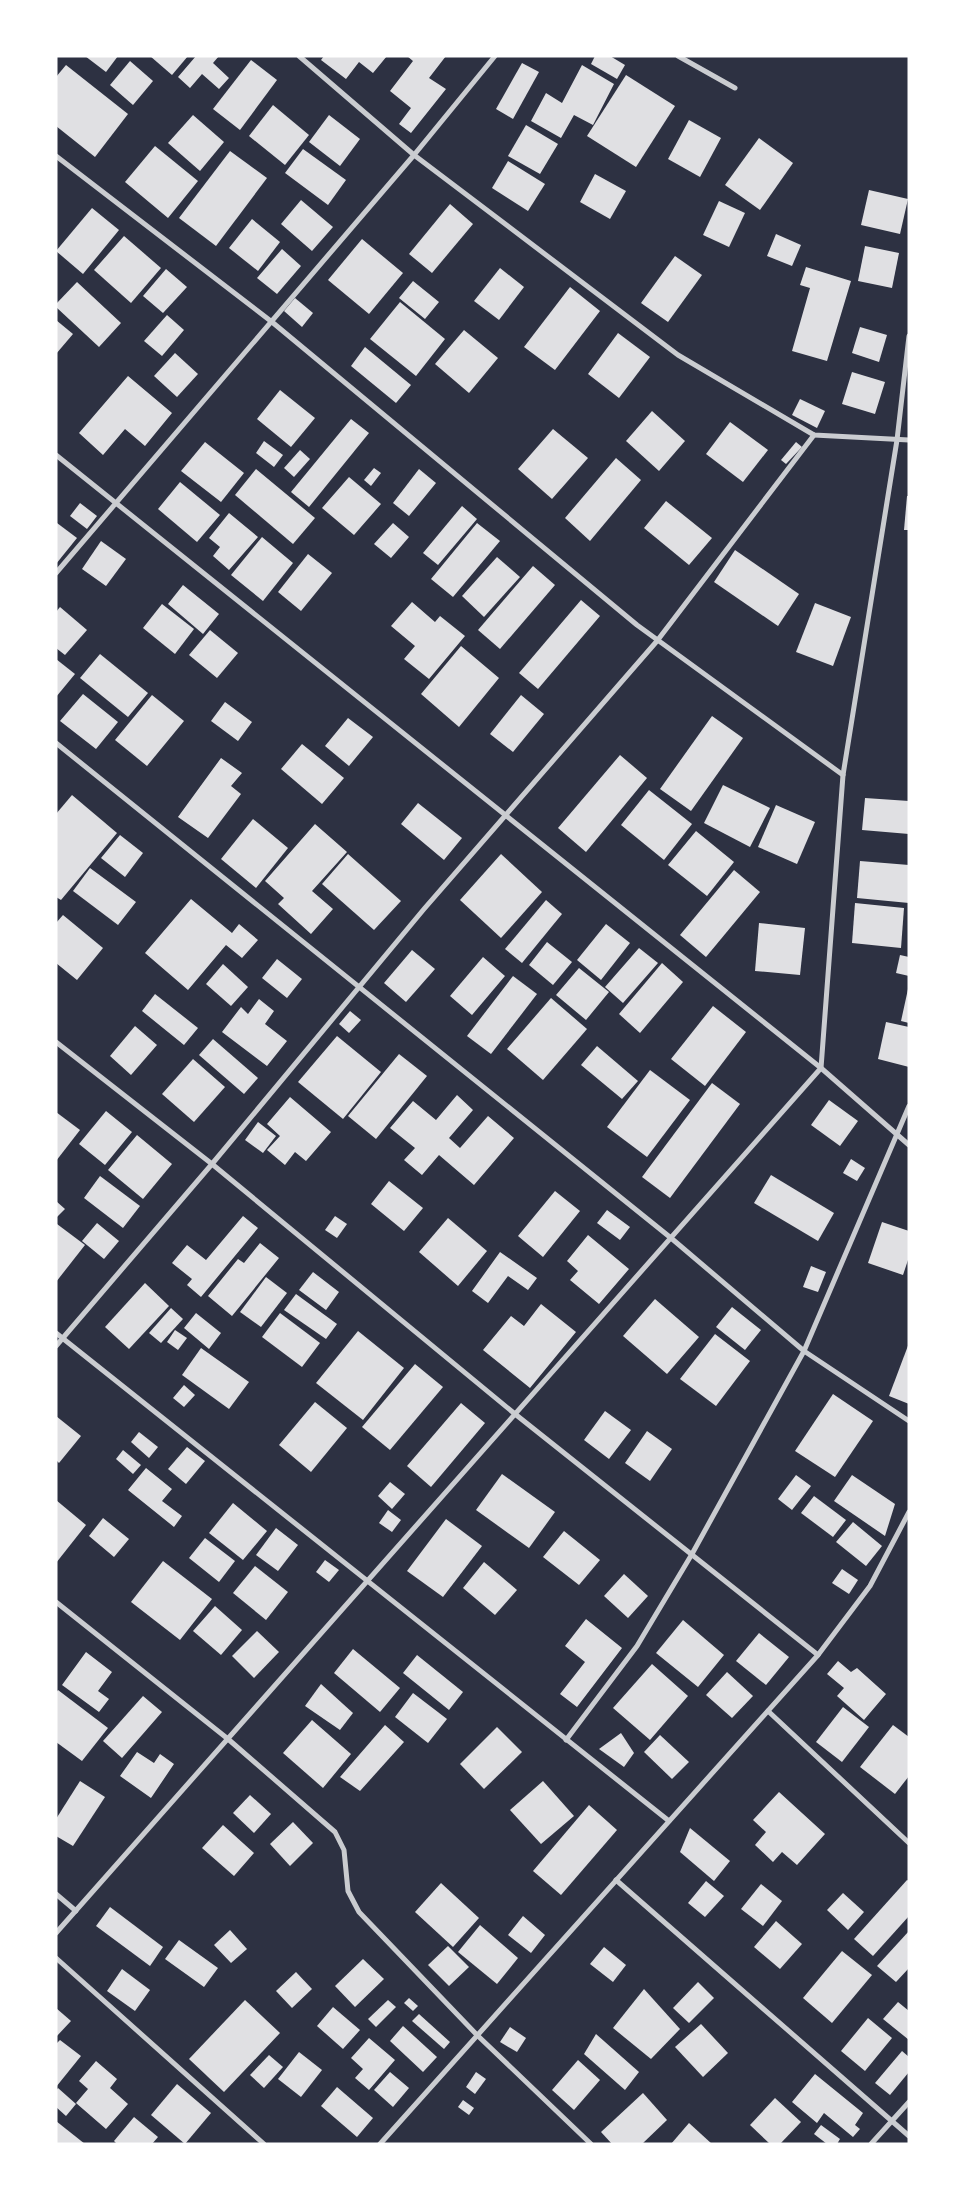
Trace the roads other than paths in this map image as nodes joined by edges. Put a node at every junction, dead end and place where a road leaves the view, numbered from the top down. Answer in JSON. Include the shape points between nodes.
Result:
{"nodes":[{"id":1,"x":299,"y":56,"type":"edge"},
{"id":2,"x":495,"y":56,"type":"edge"},
{"id":3,"x":678,"y":56,"type":"edge"},
{"id":4,"x":735,"y":88,"type":"dead end"},
{"id":5,"x":414,"y":155,"type":"junction"},
{"id":6,"x":56,"y":156,"type":"edge"},
{"id":7,"x":272,"y":322,"type":"junction"},
{"id":8,"x":909,"y":336,"type":"edge"},
{"id":9,"x":814,"y":435,"type":"junction"},
{"id":10,"x":897,"y":440,"type":"junction"},
{"id":11,"x":909,"y":440,"type":"edge"},
{"id":12,"x":56,"y":456,"type":"edge"},
{"id":13,"x":116,"y":502,"type":"junction"},
{"id":14,"x":56,"y":573,"type":"edge"},
{"id":15,"x":657,"y":641,"type":"junction"},
{"id":16,"x":56,"y":743,"type":"edge"},
{"id":17,"x":843,"y":775,"type":"junction"},
{"id":18,"x":504,"y":815,"type":"junction"},
{"id":19,"x":358,"y":986,"type":"junction"},
{"id":20,"x":56,"y":1042,"type":"edge"},
{"id":21,"x":821,"y":1068,"type":"junction"},
{"id":22,"x":909,"y":1106,"type":"edge"},
{"id":23,"x":897,"y":1136,"type":"junction"},
{"id":24,"x":909,"y":1145,"type":"edge"},
{"id":25,"x":212,"y":1164,"type":"junction"},
{"id":26,"x":671,"y":1238,"type":"junction"},
{"id":27,"x":56,"y":1333,"type":"edge"},
{"id":28,"x":62,"y":1338,"type":"junction"},
{"id":29,"x":56,"y":1346,"type":"edge"},
{"id":30,"x":804,"y":1352,"type":"junction"},
{"id":31,"x":515,"y":1414,"type":"junction"},
{"id":32,"x":909,"y":1421,"type":"edge"},
{"id":33,"x":909,"y":1512,"type":"edge"},
{"id":34,"x":692,"y":1554,"type":"junction"},
{"id":35,"x":368,"y":1581,"type":"junction"},
{"id":36,"x":56,"y":1602,"type":"edge"},
{"id":37,"x":818,"y":1654,"type":"junction"},
{"id":38,"x":768,"y":1711,"type":"junction"},
{"id":39,"x":228,"y":1739,"type":"junction"},
{"id":40,"x":566,"y":1740,"type":"junction"},
{"id":41,"x":669,"y":1821,"type":"junction"},
{"id":42,"x":909,"y":1843,"type":"edge"},
{"id":43,"x":616,"y":1880,"type":"junction"},
{"id":44,"x":56,"y":1894,"type":"edge"},
{"id":45,"x":76,"y":1911,"type":"junction"},
{"id":46,"x":56,"y":1933,"type":"edge"},
{"id":47,"x":56,"y":1958,"type":"edge"},
{"id":48,"x":477,"y":2035,"type":"junction"},
{"id":49,"x":909,"y":2102,"type":"edge"},
{"id":50,"x":891,"y":2122,"type":"junction"},
{"id":51,"x":909,"y":2136,"type":"edge"},
{"id":52,"x":264,"y":2144,"type":"edge"},
{"id":53,"x":380,"y":2144,"type":"edge"},
{"id":54,"x":591,"y":2144,"type":"edge"},
{"id":55,"x":871,"y":2144,"type":"edge"}],
"edges":[{"from":1,"to":5,"type":"street"},
{"from":2,"to":5,"type":"street"},
{"from":3,"to":4,"type":"street"},
{"from":5,"to":7,"type":"street"},
{"from":5,"to":9,"type":"street","via":[[678,354]]},
{"from":6,"to":7,"type":"street"},
{"from":7,"to":13,"type":"street"},
{"from":7,"to":15,"type":"street"},
{"from":8,"to":10,"type":"street"},
{"from":9,"to":10,"type":"street"},
{"from":9,"to":15,"type":"street"},
{"from":10,"to":11,"type":"street"},
{"from":10,"to":17,"type":"street"},
{"from":12,"to":13,"type":"street"},
{"from":13,"to":14,"type":"street"},
{"from":13,"to":18,"type":"street"},
{"from":15,"to":17,"type":"street"},
{"from":15,"to":18,"type":"street"},
{"from":16,"to":19,"type":"street"},
{"from":17,"to":21,"type":"street"},
{"from":18,"to":19,"type":"street"},
{"from":18,"to":21,"type":"street"},
{"from":19,"to":25,"type":"street"},
{"from":19,"to":26,"type":"street"},
{"from":20,"to":25,"type":"street"},
{"from":21,"to":23,"type":"street"},
{"from":21,"to":26,"type":"street"},
{"from":22,"to":23,"type":"street"},
{"from":23,"to":24,"type":"street"},
{"from":23,"to":30,"type":"street"},
{"from":25,"to":28,"type":"street"},
{"from":25,"to":31,"type":"street"},
{"from":26,"to":30,"type":"street"},
{"from":26,"to":31,"type":"street"},
{"from":27,"to":28,"type":"street"},
{"from":28,"to":29,"type":"street"},
{"from":28,"to":35,"type":"street"},
{"from":30,"to":32,"type":"street"},
{"from":30,"to":34,"type":"street"},
{"from":31,"to":34,"type":"street"},
{"from":31,"to":35,"type":"street"},
{"from":33,"to":37,"type":"street","via":[[870,1586]]},
{"from":34,"to":37,"type":"street"},
{"from":34,"to":40,"type":"street","via":[[637,1646]]},
{"from":35,"to":39,"type":"street"},
{"from":35,"to":40,"type":"street"},
{"from":36,"to":39,"type":"street"},
{"from":37,"to":38,"type":"street"},
{"from":38,"to":41,"type":"street"},
{"from":38,"to":42,"type":"street"},
{"from":39,"to":45,"type":"street"},
{"from":39,"to":48,"type":"street","via":[[334,1832],[344,1850],[348,1891],[359,1912]]},
{"from":40,"to":41,"type":"street"},
{"from":41,"to":43,"type":"street"},
{"from":43,"to":48,"type":"street"},
{"from":43,"to":50,"type":"street"},
{"from":44,"to":45,"type":"street"},
{"from":45,"to":46,"type":"street"},
{"from":47,"to":52,"type":"street"},
{"from":48,"to":53,"type":"street"},
{"from":48,"to":54,"type":"street"},
{"from":49,"to":50,"type":"street"},
{"from":50,"to":51,"type":"street"},
{"from":50,"to":55,"type":"street"}]}
